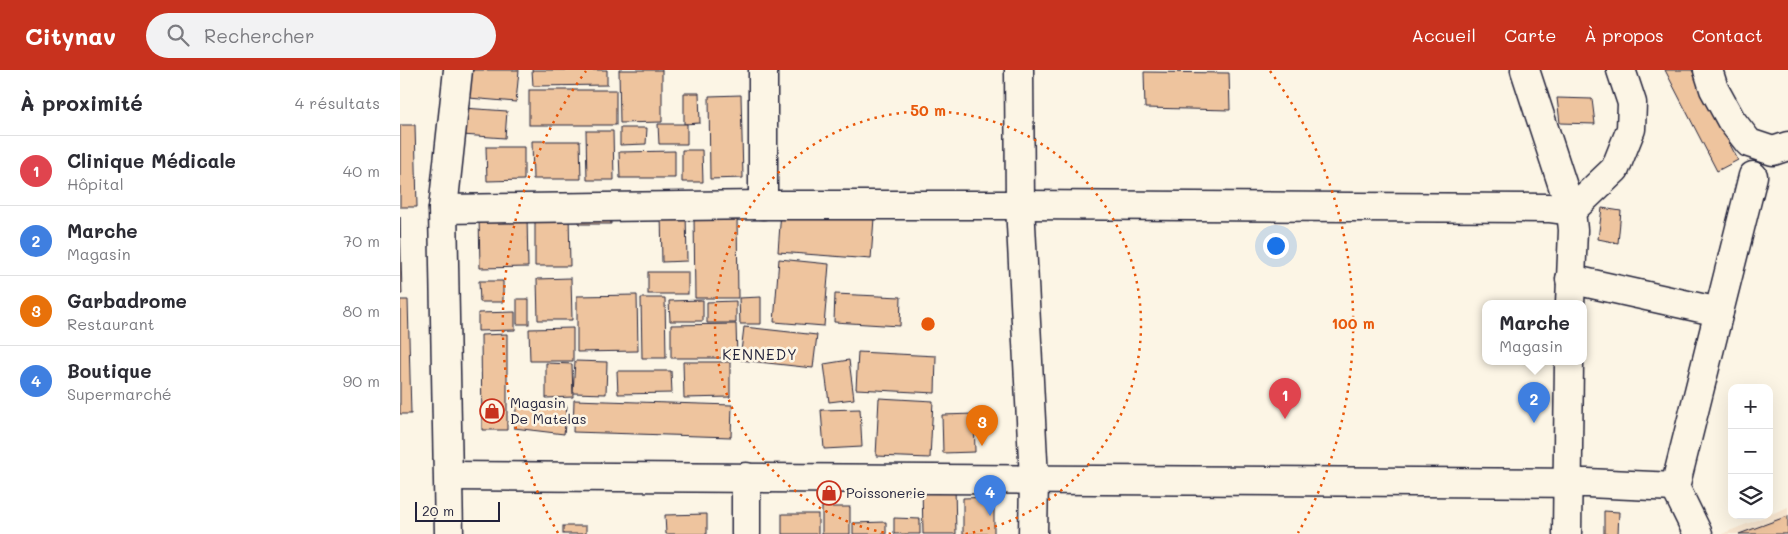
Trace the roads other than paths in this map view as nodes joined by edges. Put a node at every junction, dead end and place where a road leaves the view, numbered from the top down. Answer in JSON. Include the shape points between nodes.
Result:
{"nodes":[{"id":1,"x":458,"y":70,"type":"edge"},
{"id":2,"x":763,"y":70,"type":"edge"},
{"id":3,"x":1019,"y":70,"type":"edge"},
{"id":4,"x":1525,"y":70,"type":"edge"},
{"id":5,"x":1621,"y":70,"type":"edge"},
{"id":6,"x":1708,"y":70,"type":"edge"},
{"id":7,"x":1788,"y":146,"type":"edge"},
{"id":8,"x":1753,"y":176,"type":"dead end"},
{"id":9,"x":763,"y":205,"type":"junction"},
{"id":10,"x":1020,"y":205,"type":"junction"},
{"id":11,"x":443,"y":209,"type":"junction"},
{"id":12,"x":1571,"y":212,"type":"junction"},
{"id":13,"x":1570,"y":292,"type":"edge"},
{"id":14,"x":1719,"y":312,"type":"junction"},
{"id":15,"x":1569,"y":365,"type":"edge"},
{"id":16,"x":448,"y":476,"type":"junction"},
{"id":17,"x":746,"y":477,"type":"junction"},
{"id":18,"x":1034,"y":479,"type":"junction"},
{"id":19,"x":1567,"y":483,"type":"junction"},
{"id":20,"x":1675,"y":486,"type":"junction"},
{"id":21,"x":449,"y":534,"type":"edge"},
{"id":22,"x":746,"y":534,"type":"edge"},
{"id":23,"x":1033,"y":534,"type":"edge"},
{"id":24,"x":1567,"y":534,"type":"edge"},
{"id":25,"x":1698,"y":534,"type":"edge"}],
"edges":[{"from":1,"to":11,"type":"street"},
{"from":2,"to":9,"type":"street"},
{"from":3,"to":10,"type":"street"},
{"from":4,"to":12,"type":"street"},
{"from":5,"to":12,"type":"street","via":[[1632,102],[1632,129],[1615,168]]},
{"from":6,"to":7,"type":"street","via":[[1726,112],[1749,143],[1773,151]]},
{"from":8,"to":14,"type":"street"},
{"from":9,"to":10,"type":"street"},
{"from":9,"to":11,"type":"street"},
{"from":10,"to":12,"type":"street","via":[[1539,208]]},
{"from":10,"to":18,"type":"street"},
{"from":11,"to":16,"type":"street"},
{"from":12,"to":13,"type":"street"},
{"from":13,"to":14,"type":"street"},
{"from":14,"to":20,"type":"street"},
{"from":15,"to":19,"type":"street"},
{"from":16,"to":17,"type":"street"},
{"from":16,"to":21,"type":"street"},
{"from":17,"to":18,"type":"street"},
{"from":17,"to":22,"type":"street"},
{"from":18,"to":19,"type":"street"},
{"from":18,"to":23,"type":"street"},
{"from":19,"to":20,"type":"street"},
{"from":19,"to":24,"type":"street"},
{"from":20,"to":25,"type":"street"}]}
